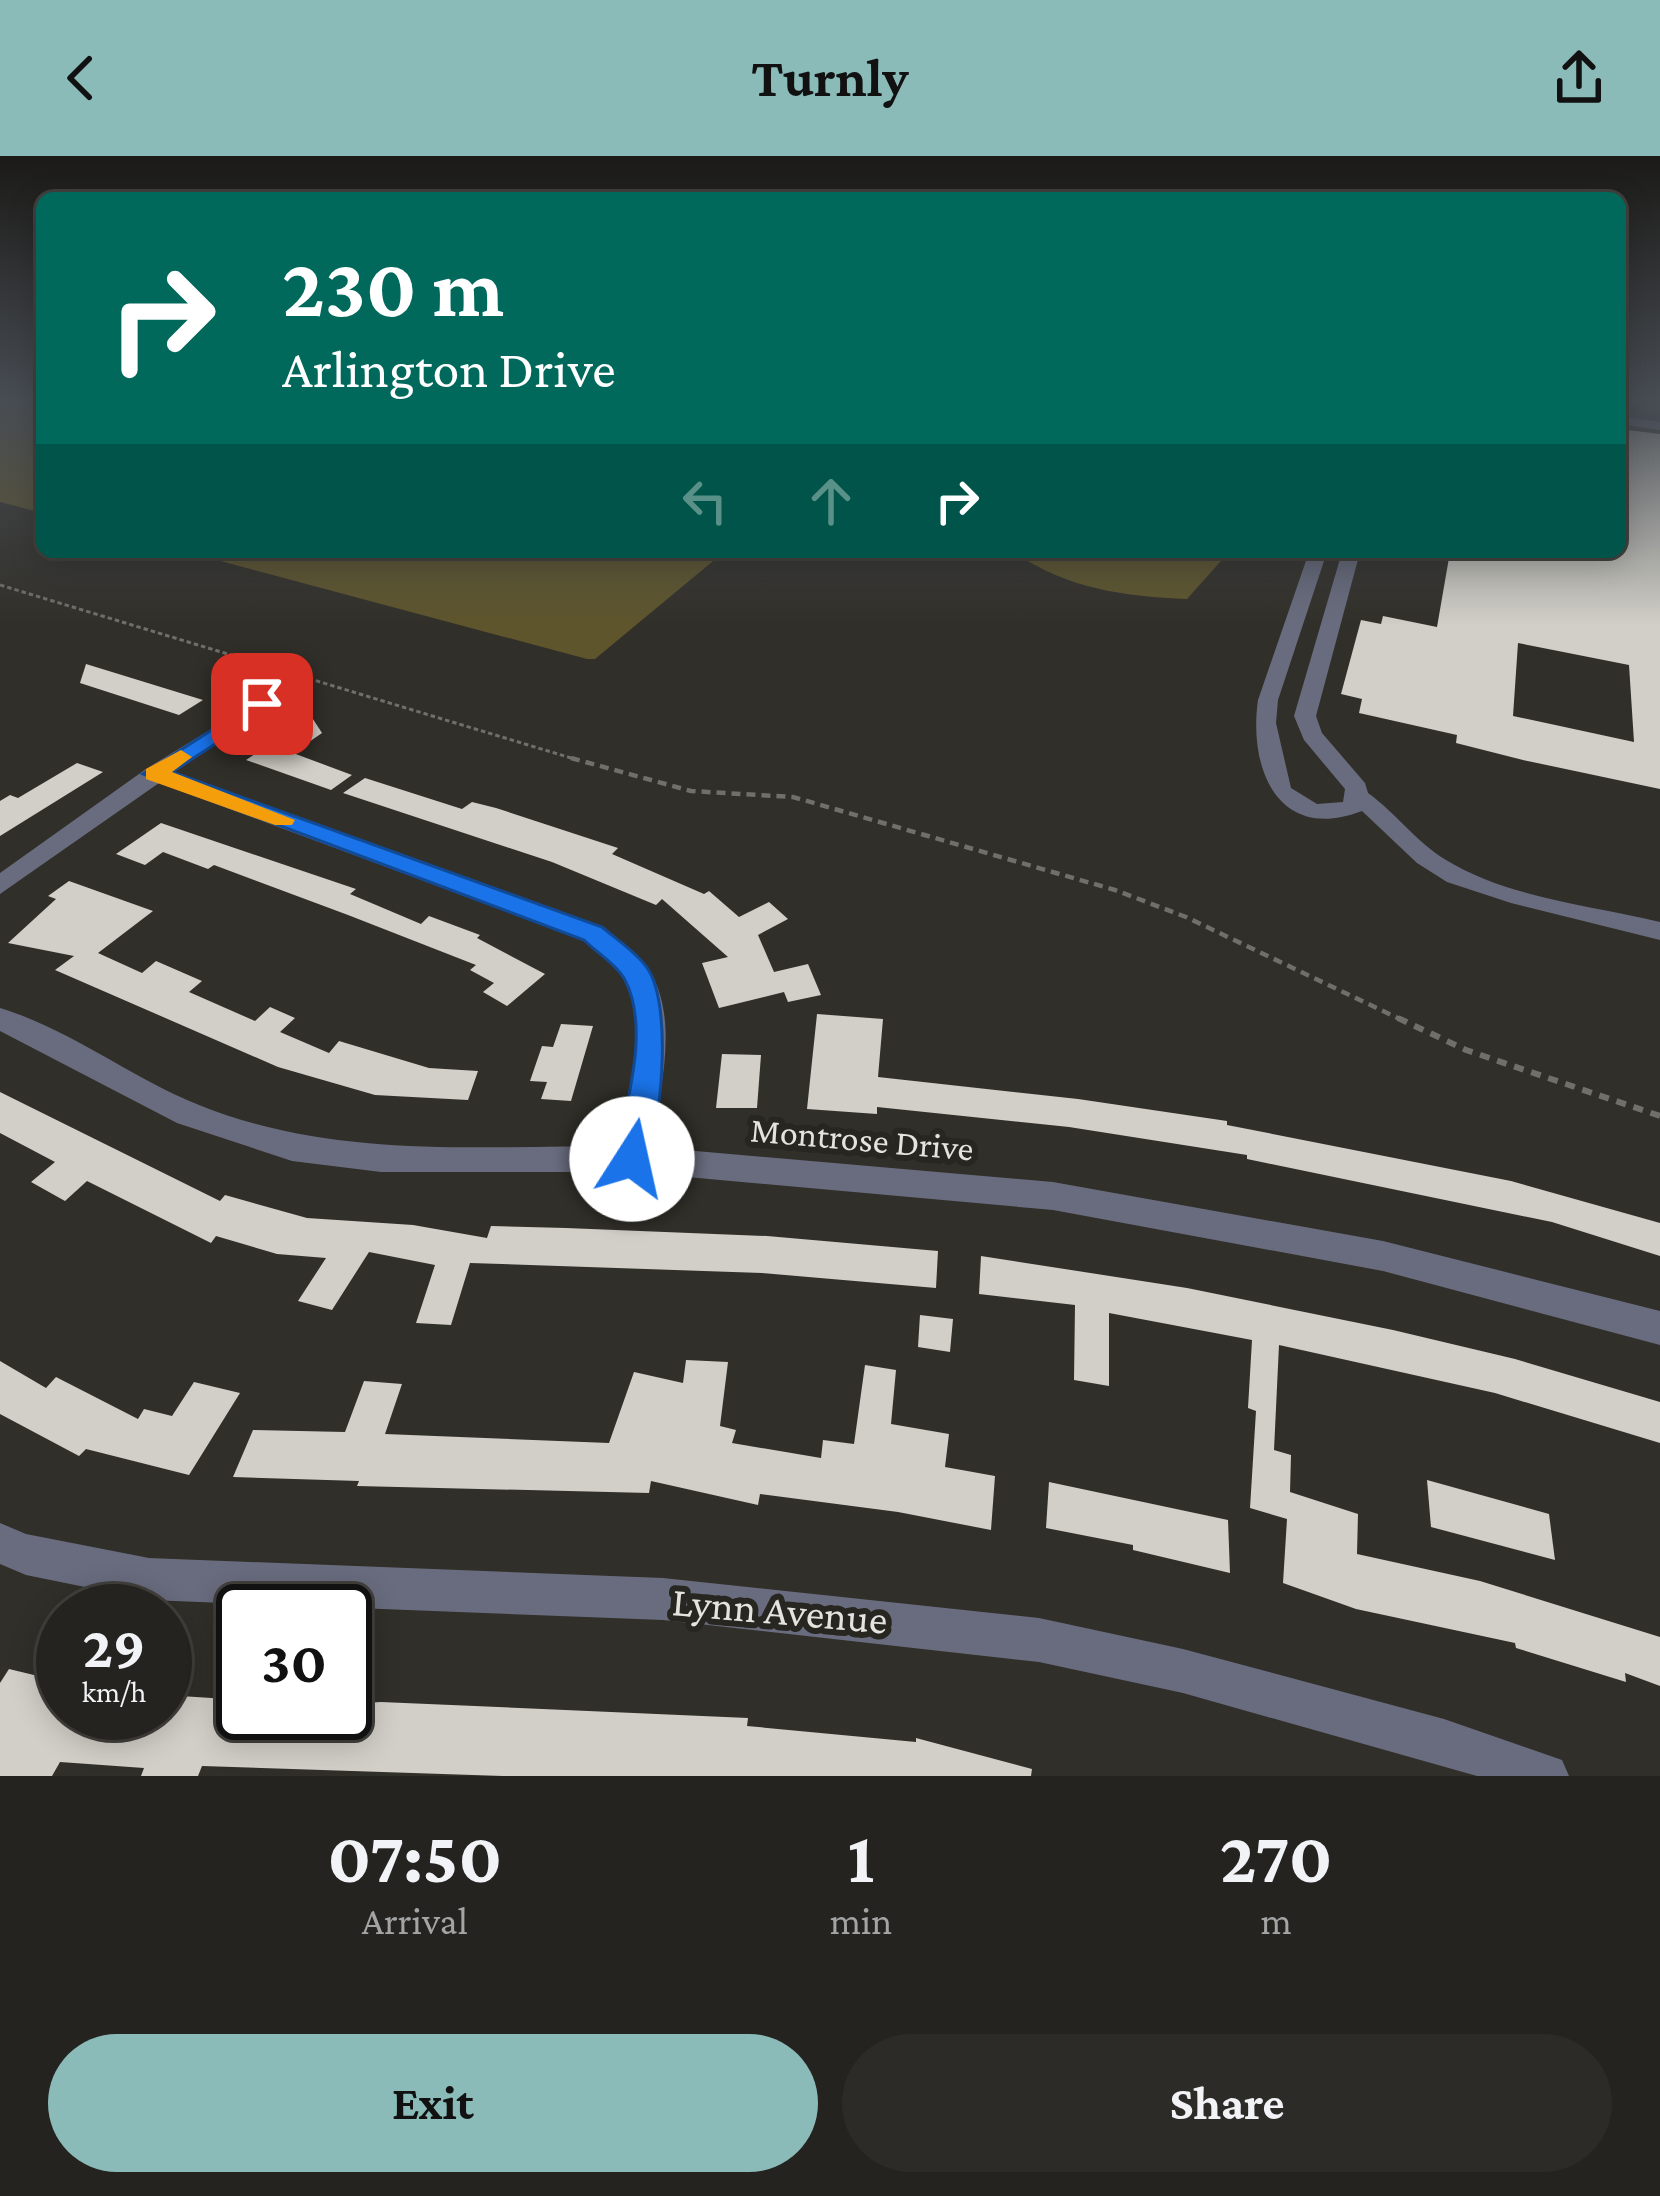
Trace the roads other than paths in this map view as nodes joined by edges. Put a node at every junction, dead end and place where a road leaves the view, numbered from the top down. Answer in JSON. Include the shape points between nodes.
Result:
{"nodes":[{"id":1,"x":1316,"y":558,"type":"edge"},
{"id":2,"x":1349,"y":558,"type":"edge"},
{"id":3,"x":262,"y":704,"type":"dead end"},
{"id":4,"x":154,"y":774,"type":"junction"},
{"id":5,"x":1359,"y":798,"type":"junction"},
{"id":6,"x":0,"y":886,"type":"edge"},
{"id":7,"x":1660,"y":931,"type":"edge"},
{"id":8,"x":0,"y":1018,"type":"edge"},
{"id":9,"x":632,"y":1159,"type":"junction"},
{"id":10,"x":1660,"y":1328,"type":"edge"},
{"id":11,"x":0,"y":1543,"type":"edge"},
{"id":12,"x":1546,"y":1776,"type":"edge"}],
"edges":[{"from":1,"to":5,"type":"street","via":[[1265,723],[1286,797],[1334,812]]},
{"from":2,"to":5,"type":"street","via":[[1305,716]]},
{"from":3,"to":4,"type":"street"},
{"from":4,"to":6,"type":"street"},
{"from":4,"to":9,"type":"street","via":[[593,934],[636,972],[650,1011]]},
{"from":5,"to":7,"type":"street","via":[[1457,877]]},
{"from":8,"to":9,"type":"street","name":"Montrose Drive","via":[[188,1114],[292,1148],[381,1159]]},
{"from":9,"to":10,"type":"street","name":"Montrose Drive","via":[[1153,1212],[1383,1256]]},
{"from":11,"to":12,"type":"street","name":"Lynn Avenue","via":[[149,1579],[664,1598],[1040,1640],[1226,1683]]}]}
